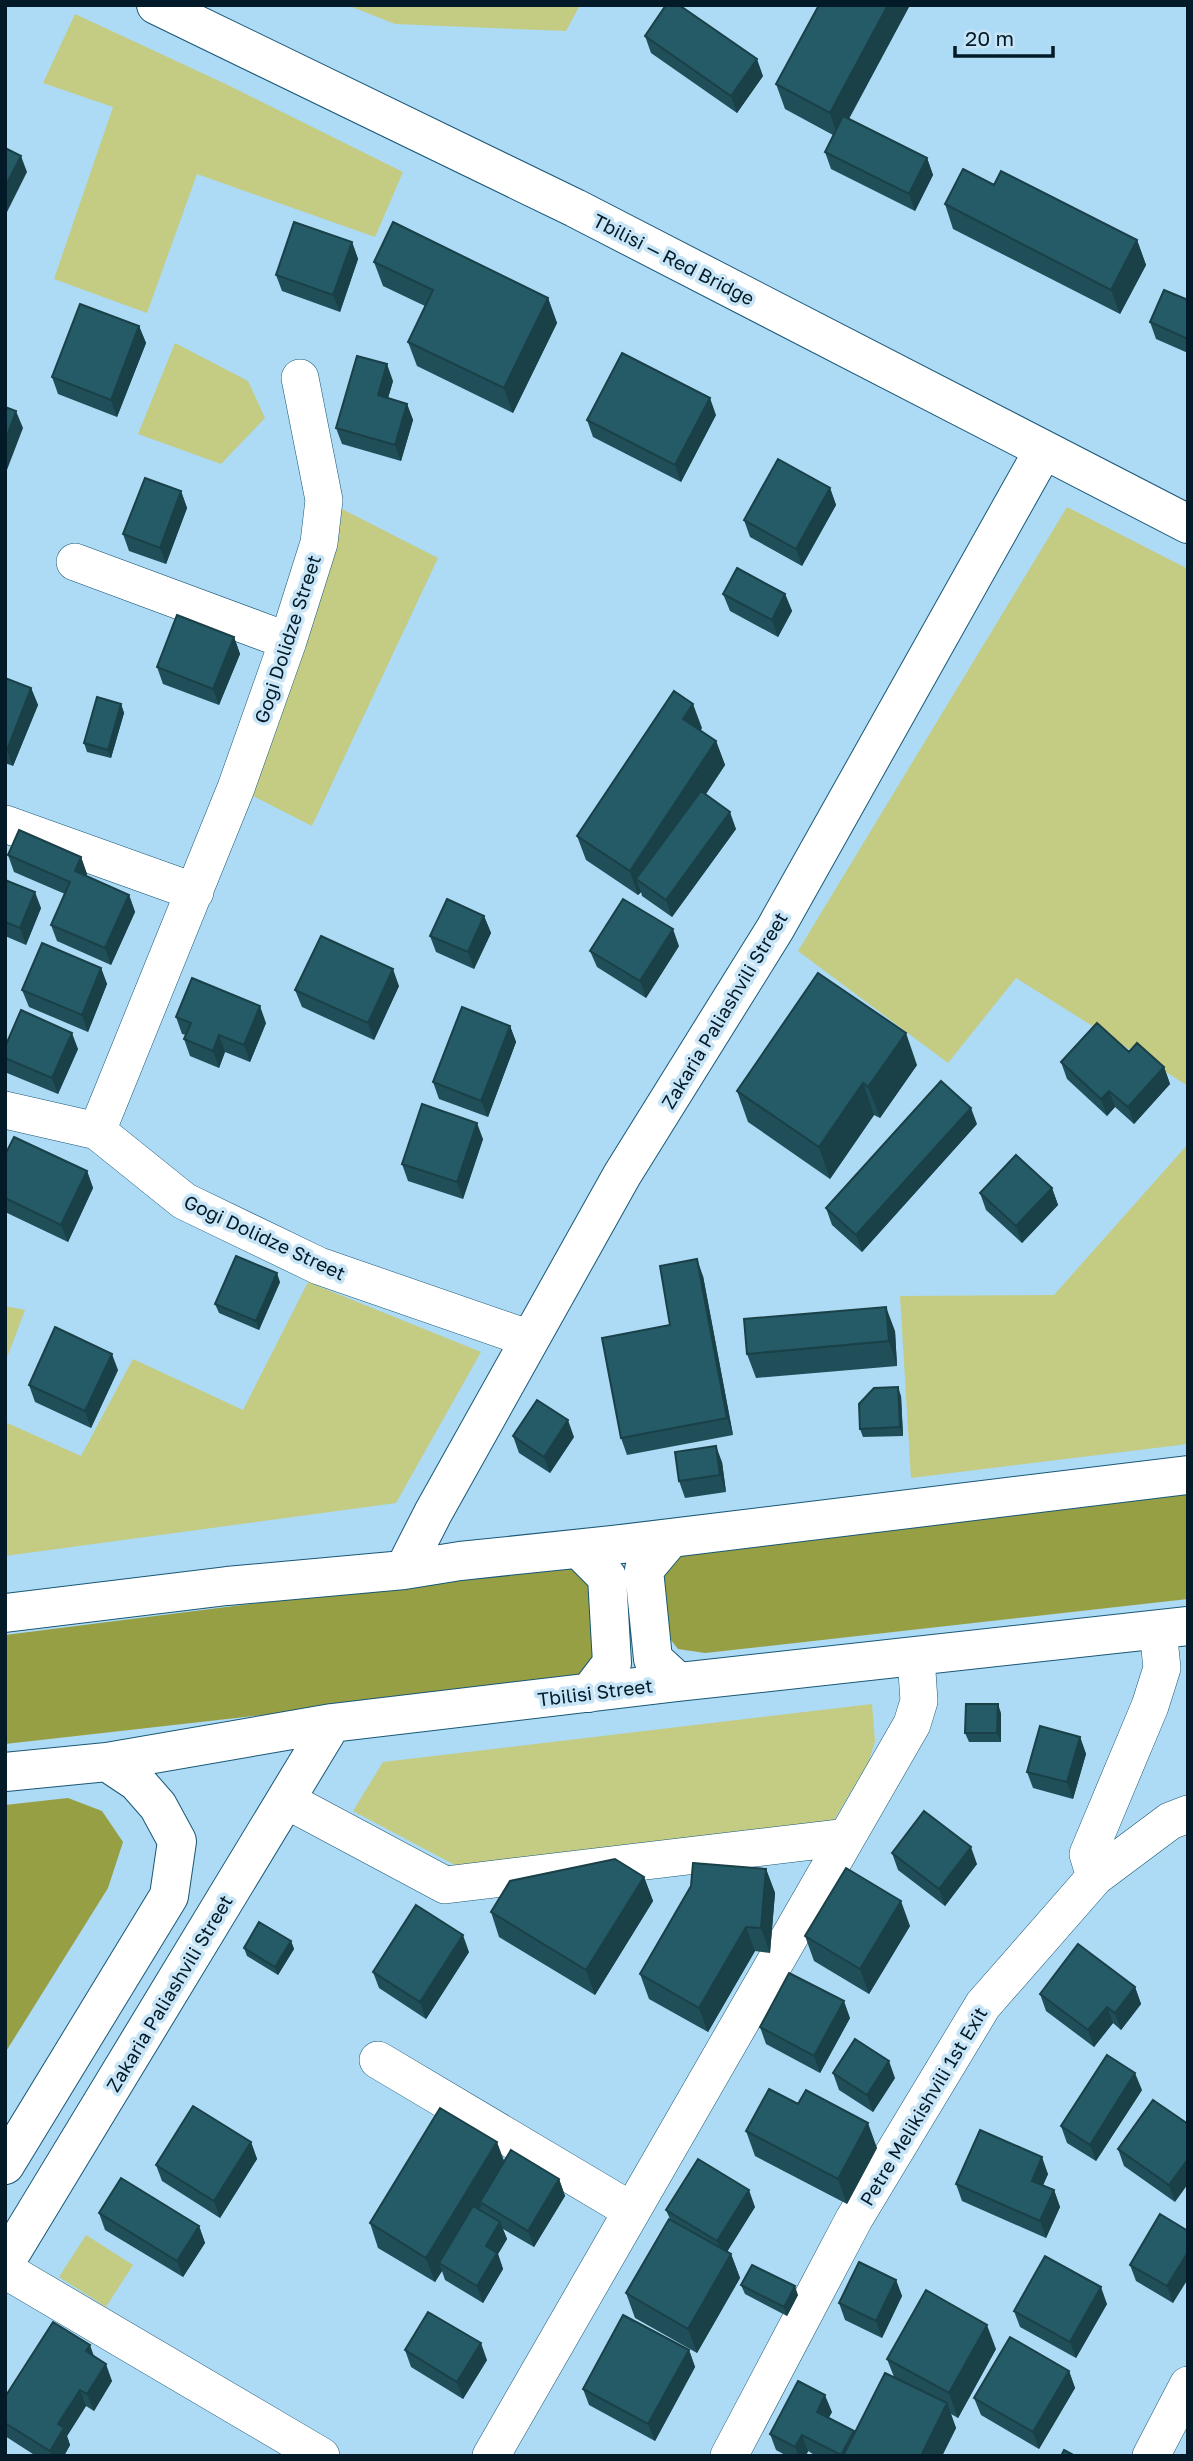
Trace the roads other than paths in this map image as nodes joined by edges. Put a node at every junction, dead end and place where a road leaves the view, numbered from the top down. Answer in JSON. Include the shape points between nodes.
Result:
{"nodes":[{"id":1,"x":156,"y":5,"type":"edge"},
{"id":2,"x":300,"y":378,"type":"dead end"},
{"id":3,"x":1043,"y":451,"type":"junction"},
{"id":4,"x":1188,"y":524,"type":"edge"},
{"id":5,"x":75,"y":562,"type":"dead end"},
{"id":6,"x":288,"y":641,"type":"junction"},
{"id":7,"x":5,"y":824,"type":"edge"},
{"id":8,"x":195,"y":892,"type":"junction"},
{"id":9,"x":5,"y":1110,"type":"edge"},
{"id":10,"x":97,"y":1131,"type":"junction"},
{"id":11,"x":530,"y":1339,"type":"junction"},
{"id":12,"x":1188,"y":1475,"type":"edge"},
{"id":13,"x":670,"y":1539,"type":"junction"},
{"id":14,"x":579,"y":1549,"type":"junction"},
{"id":15,"x":404,"y":1570,"type":"junction"},
{"id":16,"x":5,"y":1613,"type":"edge"},
{"id":17,"x":1173,"y":1628,"type":"edge"},
{"id":18,"x":916,"y":1657,"type":"junction"},
{"id":19,"x":678,"y":1682,"type":"junction"},
{"id":20,"x":589,"y":1692,"type":"junction"},
{"id":21,"x":332,"y":1723,"type":"junction"},
{"id":22,"x":107,"y":1762,"type":"junction"},
{"id":23,"x":5,"y":1772,"type":"edge"},
{"id":24,"x":286,"y":1800,"type":"junction"},
{"id":25,"x":1188,"y":1814,"type":"edge"},
{"id":26,"x":847,"y":1837,"type":"junction"},
{"id":27,"x":1095,"y":1877,"type":"junction"},
{"id":28,"x":378,"y":2060,"type":"dead end"},
{"id":29,"x":5,"y":2165,"type":"edge"},
{"id":30,"x":632,"y":2211,"type":"junction"},
{"id":31,"x":5,"y":2263,"type":"edge"},
{"id":32,"x":5,"y":2270,"type":"edge"},
{"id":33,"x":1188,"y":2385,"type":"edge"},
{"id":34,"x":321,"y":2456,"type":"edge"},
{"id":35,"x":491,"y":2456,"type":"edge"},
{"id":36,"x":729,"y":2456,"type":"edge"},
{"id":37,"x":1151,"y":2456,"type":"edge"}],
"edges":[{"from":1,"to":3,"type":"main road","name":"Tbilisi — Red Bridge","via":[[575,208]]},
{"from":2,"to":6,"type":"street","name":"Gogi Dolidze Street","via":[[324,500],[319,543]]},
{"from":3,"to":4,"type":"main road","name":"Tbilisi — Red Bridge"},
{"from":3,"to":11,"type":"main road","name":"Zakaria Paliashvili Street","via":[[775,929],[622,1175]]},
{"from":5,"to":6,"type":"street"},
{"from":6,"to":8,"type":"street","name":"Gogi Dolidze Street"},
{"from":7,"to":8,"type":"street"},
{"from":8,"to":10,"type":"street","name":"Gogi Dolidze Street"},
{"from":9,"to":10,"type":"street","name":"Gogi Dolidze Street"},
{"from":10,"to":11,"type":"street","name":"Gogi Dolidze Street","via":[[184,1201],[319,1266]]},
{"from":11,"to":15,"type":"main road","name":"Zakaria Paliashvili Street"},
{"from":12,"to":13,"type":"main road"},
{"from":13,"to":14,"type":"main road"},
{"from":13,"to":19,"type":"main road","via":[[644,1570],[653,1659]]},
{"from":14,"to":15,"type":"main road"},
{"from":14,"to":20,"type":"main road","via":[[607,1577],[612,1663]]},
{"from":15,"to":16,"type":"main road"},
{"from":17,"to":18,"type":"main road","name":"Tbilisi Street"},
{"from":17,"to":27,"type":"street","via":[[1150,1706],[1088,1854]]},
{"from":18,"to":19,"type":"main road","name":"Tbilisi Street"},
{"from":18,"to":26,"type":"street","via":[[919,1701],[912,1724]]},
{"from":19,"to":20,"type":"main road","name":"Tbilisi Street"},
{"from":20,"to":21,"type":"main road","name":"Tbilisi Street"},
{"from":21,"to":22,"type":"main road","name":"Tbilisi Street"},
{"from":21,"to":24,"type":"main road","name":"Zakaria Paliashvili Street"},
{"from":22,"to":23,"type":"main road","name":"Tbilisi Street"},
{"from":22,"to":29,"type":"main road","via":[[137,1782],[158,1806],[177,1841],[169,1896]]},
{"from":24,"to":26,"type":"street","via":[[445,1885]]},
{"from":24,"to":31,"type":"main road","name":"Zakaria Paliashvili Street"},
{"from":25,"to":27,"type":"street","name":"Petre Melikishvili 1st Exit","via":[[1170,1821]]},
{"from":26,"to":30,"type":"street"},
{"from":27,"to":36,"type":"street","name":"Petre Melikishvili 1st Exit","via":[[983,2005],[854,2219]]},
{"from":28,"to":30,"type":"street"},
{"from":30,"to":35,"type":"street"},
{"from":32,"to":34,"type":"street"},
{"from":33,"to":37,"type":"street"}]}
